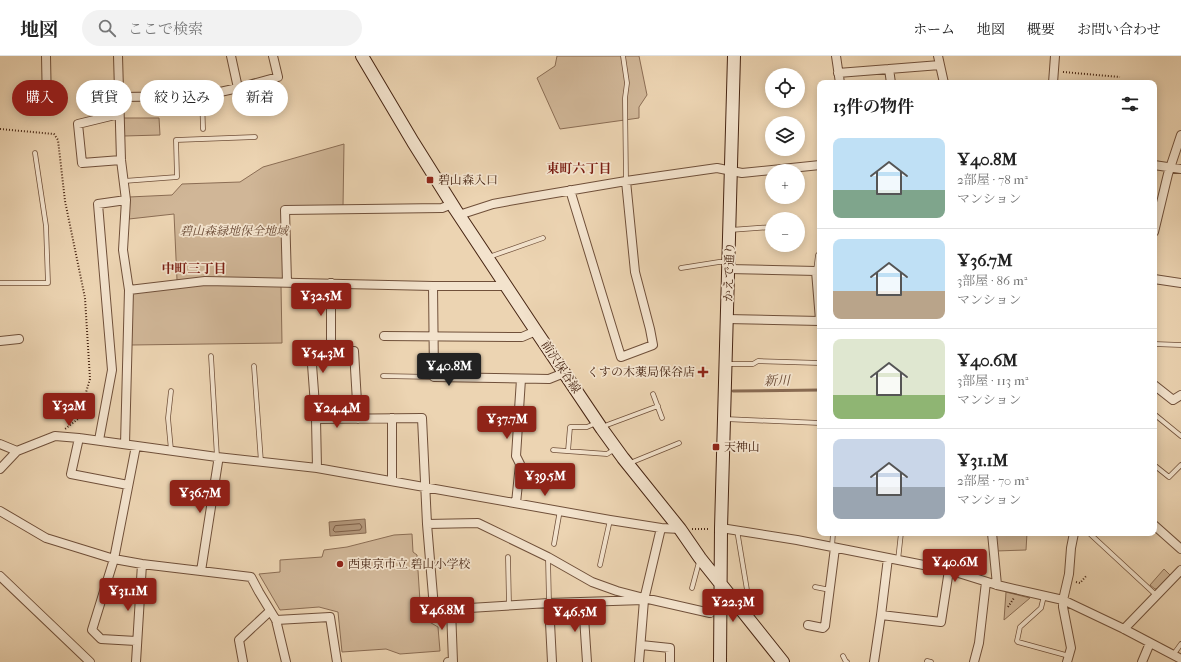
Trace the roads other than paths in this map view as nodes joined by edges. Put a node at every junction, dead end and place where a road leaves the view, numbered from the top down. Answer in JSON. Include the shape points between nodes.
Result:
{"nodes":[{"id":1,"x":46,"y":56,"type":"edge"},
{"id":2,"x":118,"y":56,"type":"edge"},
{"id":3,"x":231,"y":56,"type":"edge"},
{"id":4,"x":273,"y":56,"type":"edge"},
{"id":5,"x":362,"y":56,"type":"edge"},
{"id":6,"x":623,"y":56,"type":"edge"},
{"id":7,"x":734,"y":56,"type":"edge"},
{"id":8,"x":836,"y":56,"type":"edge"},
{"id":9,"x":938,"y":56,"type":"edge"},
{"id":10,"x":1055,"y":56,"type":"edge"},
{"id":11,"x":940,"y":65,"type":"junction"},
{"id":12,"x":889,"y":69,"type":"junction"},
{"id":13,"x":838,"y":73,"type":"junction"},
{"id":14,"x":46,"y":80,"type":"edge"},
{"id":15,"x":119,"y":80,"type":"edge"},
{"id":16,"x":236,"y":80,"type":"edge"},
{"id":17,"x":267,"y":80,"type":"edge"},
{"id":18,"x":839,"y":80,"type":"edge"},
{"id":19,"x":891,"y":80,"type":"edge"},
{"id":20,"x":943,"y":80,"type":"edge"},
{"id":21,"x":1053,"y":80,"type":"edge"},
{"id":22,"x":111,"y":116,"type":"edge"},
{"id":23,"x":119,"y":116,"type":"edge"},
{"id":24,"x":203,"y":116,"type":"edge"},
{"id":25,"x":203,"y":129,"type":"dead end"},
{"id":26,"x":1181,"y":135,"type":"edge"},
{"id":27,"x":255,"y":137,"type":"dead end"},
{"id":28,"x":36,"y":153,"type":"dead end"},
{"id":29,"x":121,"y":160,"type":"junction"},
{"id":30,"x":817,"y":165,"type":"edge"},
{"id":31,"x":1157,"y":165,"type":"edge"},
{"id":32,"x":1170,"y":167,"type":"junction"},
{"id":33,"x":1181,"y":169,"type":"edge"},
{"id":34,"x":731,"y":171,"type":"junction"},
{"id":35,"x":124,"y":181,"type":"junction"},
{"id":36,"x":626,"y":181,"type":"junction"},
{"id":37,"x":570,"y":190,"type":"junction"},
{"id":38,"x":126,"y":200,"type":"junction"},
{"id":39,"x":452,"y":204,"type":"junction"},
{"id":40,"x":1157,"y":211,"type":"edge"},
{"id":41,"x":460,"y":215,"type":"junction"},
{"id":42,"x":765,"y":228,"type":"edge"},
{"id":43,"x":730,"y":230,"type":"junction"},
{"id":44,"x":543,"y":238,"type":"dead end"},
{"id":45,"x":488,"y":258,"type":"junction"},
{"id":46,"x":817,"y":263,"type":"edge"},
{"id":47,"x":729,"y":266,"type":"junction"},
{"id":48,"x":681,"y":268,"type":"dead end"},
{"id":49,"x":816,"y":271,"type":"junction"},
{"id":50,"x":1157,"y":279,"type":"edge"},
{"id":51,"x":287,"y":282,"type":"junction"},
{"id":52,"x":1181,"y":282,"type":"edge"},
{"id":53,"x":0,"y":283,"type":"edge"},
{"id":54,"x":331,"y":283,"type":"junction"},
{"id":55,"x":817,"y":283,"type":"edge"},
{"id":56,"x":432,"y":286,"type":"junction"},
{"id":57,"x":507,"y":286,"type":"junction"},
{"id":58,"x":129,"y":290,"type":"junction"},
{"id":59,"x":727,"y":319,"type":"junction"},
{"id":60,"x":817,"y":320,"type":"edge"},
{"id":61,"x":536,"y":331,"type":"junction"},
{"id":62,"x":384,"y":336,"type":"dead end"},
{"id":63,"x":434,"y":336,"type":"junction"},
{"id":64,"x":19,"y":339,"type":"dead end"},
{"id":65,"x":0,"y":341,"type":"edge"},
{"id":66,"x":1157,"y":344,"type":"edge"},
{"id":67,"x":1181,"y":345,"type":"edge"},
{"id":68,"x":331,"y":351,"type":"junction"},
{"id":69,"x":211,"y":356,"type":"dead end"},
{"id":70,"x":817,"y":363,"type":"edge"},
{"id":71,"x":726,"y":364,"type":"junction"},
{"id":72,"x":254,"y":366,"type":"dead end"},
{"id":73,"x":564,"y":373,"type":"junction"},
{"id":74,"x":383,"y":376,"type":"dead end"},
{"id":75,"x":434,"y":377,"type":"junction"},
{"id":76,"x":521,"y":379,"type":"junction"},
{"id":77,"x":1157,"y":387,"type":"edge"},
{"id":78,"x":171,"y":391,"type":"dead end"},
{"id":79,"x":653,"y":394,"type":"dead end"},
{"id":80,"x":1181,"y":395,"type":"edge"},
{"id":81,"x":658,"y":406,"type":"junction"},
{"id":82,"x":1157,"y":416,"type":"edge"},
{"id":83,"x":392,"y":418,"type":"junction"},
{"id":84,"x":662,"y":418,"type":"dead end"},
{"id":85,"x":316,"y":419,"type":"junction"},
{"id":86,"x":358,"y":419,"type":"junction"},
{"id":87,"x":725,"y":419,"type":"junction"},
{"id":88,"x":817,"y":423,"type":"edge"},
{"id":89,"x":600,"y":425,"type":"junction"},
{"id":90,"x":1181,"y":436,"type":"edge"},
{"id":91,"x":79,"y":438,"type":"junction"},
{"id":92,"x":99,"y":440,"type":"junction"},
{"id":93,"x":680,"y":443,"type":"dead end"},
{"id":94,"x":0,"y":444,"type":"edge"},
{"id":95,"x":125,"y":444,"type":"junction"},
{"id":96,"x":136,"y":446,"type":"junction"},
{"id":97,"x":616,"y":448,"type":"junction"},
{"id":98,"x":171,"y":450,"type":"junction"},
{"id":99,"x":553,"y":450,"type":"dead end"},
{"id":100,"x":17,"y":451,"type":"junction"},
{"id":101,"x":568,"y":451,"type":"junction"},
{"id":102,"x":217,"y":457,"type":"junction"},
{"id":103,"x":261,"y":462,"type":"junction"},
{"id":104,"x":628,"y":464,"type":"junction"},
{"id":105,"x":1181,"y":465,"type":"edge"},
{"id":106,"x":1157,"y":467,"type":"edge"},
{"id":107,"x":317,"y":468,"type":"junction"},
{"id":108,"x":0,"y":469,"type":"edge"},
{"id":109,"x":392,"y":481,"type":"junction"},
{"id":110,"x":128,"y":485,"type":"junction"},
{"id":111,"x":426,"y":488,"type":"junction"},
{"id":112,"x":516,"y":502,"type":"junction"},
{"id":113,"x":560,"y":510,"type":"junction"},
{"id":114,"x":0,"y":511,"type":"edge"},
{"id":115,"x":610,"y":520,"type":"junction"},
{"id":116,"x":427,"y":524,"type":"junction"},
{"id":117,"x":661,"y":528,"type":"junction"},
{"id":118,"x":722,"y":528,"type":"junction"},
{"id":119,"x":1157,"y":528,"type":"edge"},
{"id":120,"x":684,"y":529,"type":"junction"},
{"id":121,"x":737,"y":530,"type":"junction"},
{"id":122,"x":833,"y":536,"type":"edge"},
{"id":123,"x":901,"y":536,"type":"edge"},
{"id":124,"x":992,"y":536,"type":"edge"},
{"id":125,"x":1074,"y":536,"type":"edge"},
{"id":126,"x":1092,"y":536,"type":"edge"},
{"id":127,"x":554,"y":544,"type":"dead end"},
{"id":128,"x":834,"y":548,"type":"junction"},
{"id":129,"x":1181,"y":549,"type":"edge"},
{"id":130,"x":508,"y":557,"type":"dead end"},
{"id":131,"x":548,"y":557,"type":"junction"},
{"id":132,"x":700,"y":558,"type":"junction"},
{"id":133,"x":888,"y":558,"type":"junction"},
{"id":134,"x":114,"y":559,"type":"junction"},
{"id":135,"x":898,"y":560,"type":"junction"},
{"id":136,"x":142,"y":564,"type":"junction"},
{"id":137,"x":600,"y":565,"type":"dead end"},
{"id":138,"x":949,"y":570,"type":"junction"},
{"id":139,"x":1181,"y":570,"type":"edge"},
{"id":140,"x":201,"y":571,"type":"junction"},
{"id":141,"x":0,"y":576,"type":"edge"},
{"id":142,"x":986,"y":582,"type":"junction"},
{"id":143,"x":721,"y":585,"type":"junction"},
{"id":144,"x":997,"y":585,"type":"junction"},
{"id":145,"x":815,"y":587,"type":"dead end"},
{"id":146,"x":692,"y":588,"type":"dead end"},
{"id":147,"x":830,"y":590,"type":"junction"},
{"id":148,"x":1044,"y":596,"type":"junction"},
{"id":149,"x":1156,"y":596,"type":"junction"},
{"id":150,"x":644,"y":599,"type":"junction"},
{"id":151,"x":1063,"y":600,"type":"junction"},
{"id":152,"x":583,"y":602,"type":"junction"},
{"id":153,"x":549,"y":603,"type":"junction"},
{"id":154,"x":509,"y":606,"type":"junction"},
{"id":155,"x":451,"y":609,"type":"junction"},
{"id":156,"x":270,"y":611,"type":"junction"},
{"id":157,"x":743,"y":611,"type":"junction"},
{"id":158,"x":710,"y":614,"type":"dead end"},
{"id":159,"x":881,"y":615,"type":"junction"},
{"id":160,"x":276,"y":620,"type":"junction"},
{"id":161,"x":808,"y":625,"type":"dead end"},
{"id":162,"x":1124,"y":629,"type":"junction"},
{"id":163,"x":136,"y":641,"type":"junction"},
{"id":164,"x":1150,"y":643,"type":"junction"},
{"id":165,"x":1181,"y":644,"type":"edge"},
{"id":166,"x":641,"y":645,"type":"junction"},
{"id":167,"x":1173,"y":655,"type":"junction"},
{"id":168,"x":843,"y":656,"type":"dead end"},
{"id":169,"x":1068,"y":659,"type":"edge"},
{"id":170,"x":1181,"y":659,"type":"edge"},
{"id":171,"x":90,"y":662,"type":"edge"},
{"id":172,"x":136,"y":662,"type":"edge"},
{"id":173,"x":243,"y":662,"type":"edge"},
{"id":174,"x":286,"y":662,"type":"edge"},
{"id":175,"x":337,"y":662,"type":"edge"},
{"id":176,"x":448,"y":662,"type":"edge"},
{"id":177,"x":453,"y":662,"type":"edge"},
{"id":178,"x":552,"y":662,"type":"edge"},
{"id":179,"x":586,"y":662,"type":"edge"},
{"id":180,"x":639,"y":662,"type":"edge"},
{"id":181,"x":670,"y":662,"type":"edge"},
{"id":182,"x":720,"y":662,"type":"edge"},
{"id":183,"x":783,"y":662,"type":"edge"},
{"id":184,"x":847,"y":662,"type":"edge"},
{"id":185,"x":874,"y":662,"type":"edge"},
{"id":186,"x":974,"y":662,"type":"edge"},
{"id":187,"x":1142,"y":662,"type":"edge"}],
"edges":[{"from":1,"to":14,"type":"street"},
{"from":2,"to":15,"type":"street"},
{"from":3,"to":16,"type":"street"},
{"from":4,"to":17,"type":"street","via":[[278,77]]},
{"from":5,"to":39,"type":"main road","name":"前沢保谷線"},
{"from":6,"to":36,"type":"lane","via":[[627,83],[624,98]]},
{"from":7,"to":34,"type":"main road","name":"かえで通り"},
{"from":8,"to":13,"type":"street"},
{"from":9,"to":11,"type":"street"},
{"from":10,"to":21,"type":"street"},
{"from":11,"to":12,"type":"street"},
{"from":11,"to":20,"type":"street"},
{"from":12,"to":13,"type":"street"},
{"from":12,"to":19,"type":"street"},
{"from":13,"to":18,"type":"street"},
{"from":22,"to":29,"type":"street","via":[[78,124],[82,163]]},
{"from":23,"to":29,"type":"street"},
{"from":24,"to":25,"type":"lane"},
{"from":26,"to":32,"type":"street"},
{"from":27,"to":35,"type":"lane","via":[[176,140],[177,178]]},
{"from":28,"to":53,"type":"lane","via":[[46,226],[48,283]]},
{"from":29,"to":35,"type":"street"},
{"from":30,"to":34,"type":"street","via":[[742,173]]},
{"from":31,"to":32,"type":"street"},
{"from":32,"to":33,"type":"street"},
{"from":32,"to":40,"type":"street"},
{"from":34,"to":36,"type":"street","via":[[716,168]]},
{"from":34,"to":43,"type":"main road","name":"かえで通り"},
{"from":35,"to":38,"type":"street"},
{"from":36,"to":37,"type":"street"},
{"from":36,"to":37,"type":"street","via":[[635,272],[652,345],[621,357]]},
{"from":37,"to":41,"type":"street","via":[[493,204]]},
{"from":38,"to":58,"type":"street","via":[[123,250]]},
{"from":38,"to":92,"type":"street","via":[[98,204],[112,370]]},
{"from":39,"to":41,"type":"main road","name":"前沢保谷線"},
{"from":39,"to":51,"type":"street","via":[[442,208],[285,210]]},
{"from":41,"to":45,"type":"main road","name":"前沢保谷線"},
{"from":42,"to":43,"type":"lane"},
{"from":43,"to":47,"type":"main road","name":"かえで通り"},
{"from":44,"to":45,"type":"lane"},
{"from":45,"to":57,"type":"main road","name":"前沢保谷線"},
{"from":46,"to":49,"type":"lane"},
{"from":47,"to":48,"type":"lane","via":[[719,262]]},
{"from":47,"to":49,"type":"street"},
{"from":47,"to":59,"type":"main road","name":"かえで通り"},
{"from":49,"to":55,"type":"street"},
{"from":50,"to":52,"type":"street"},
{"from":51,"to":54,"type":"street"},
{"from":51,"to":58,"type":"street","via":[[205,280]]},
{"from":54,"to":56,"type":"street"},
{"from":54,"to":68,"type":"street"},
{"from":56,"to":57,"type":"street"},
{"from":56,"to":63,"type":"street"},
{"from":57,"to":61,"type":"main road","name":"前沢保谷線"},
{"from":58,"to":95,"type":"street"},
{"from":59,"to":60,"type":"street"},
{"from":59,"to":71,"type":"main road","name":"かえで通り"},
{"from":61,"to":63,"type":"street","via":[[522,337]]},
{"from":61,"to":73,"type":"main road","name":"前沢保谷線"},
{"from":62,"to":63,"type":"street"},
{"from":63,"to":75,"type":"street"},
{"from":64,"to":65,"type":"street"},
{"from":66,"to":67,"type":"lane"},
{"from":68,"to":85,"type":"street","via":[[311,351]]},
{"from":68,"to":86,"type":"street","via":[[354,351]]},
{"from":69,"to":102,"type":"lane"},
{"from":70,"to":71,"type":"lane","via":[[758,361],[753,364]]},
{"from":71,"to":87,"type":"main road","name":"かえで通り"},
{"from":72,"to":103,"type":"lane"},
{"from":73,"to":76,"type":"street","via":[[549,379]]},
{"from":73,"to":89,"type":"main road","name":"前沢保谷線"},
{"from":74,"to":75,"type":"lane"},
{"from":75,"to":76,"type":"street"},
{"from":76,"to":112,"type":"street","via":[[516,456],[520,464]]},
{"from":77,"to":80,"type":"street","via":[[1173,400]]},
{"from":78,"to":98,"type":"lane","via":[[168,418]]},
{"from":79,"to":81,"type":"lane"},
{"from":81,"to":84,"type":"lane"},
{"from":81,"to":89,"type":"lane","via":[[607,425]]},
{"from":82,"to":90,"type":"lane"},
{"from":83,"to":86,"type":"street"},
{"from":83,"to":109,"type":"street"},
{"from":83,"to":111,"type":"street","via":[[422,418]]},
{"from":85,"to":86,"type":"street"},
{"from":85,"to":107,"type":"street"},
{"from":87,"to":88,"type":"lane"},
{"from":87,"to":118,"type":"main road","name":"かえで通り"},
{"from":89,"to":97,"type":"main road","name":"前沢保谷線"},
{"from":89,"to":101,"type":"lane","via":[[570,427]]},
{"from":91,"to":92,"type":"street"},
{"from":91,"to":100,"type":"street","via":[[55,436]]},
{"from":91,"to":110,"type":"street","via":[[71,474]]},
{"from":92,"to":95,"type":"street"},
{"from":93,"to":104,"type":"lane"},
{"from":94,"to":100,"type":"street"},
{"from":95,"to":96,"type":"street"},
{"from":96,"to":98,"type":"street"},
{"from":96,"to":110,"type":"street"},
{"from":97,"to":101,"type":"lane","via":[[607,454]]},
{"from":97,"to":104,"type":"main road","name":"前沢保谷線"},
{"from":98,"to":102,"type":"street"},
{"from":99,"to":101,"type":"lane"},
{"from":100,"to":108,"type":"street"},
{"from":102,"to":103,"type":"street"},
{"from":102,"to":140,"type":"street"},
{"from":103,"to":107,"type":"street"},
{"from":104,"to":120,"type":"main road","name":"前沢保谷線"},
{"from":105,"to":106,"type":"lane","via":[[1169,477]]},
{"from":107,"to":109,"type":"street"},
{"from":109,"to":111,"type":"street"},
{"from":110,"to":134,"type":"street"},
{"from":111,"to":112,"type":"street"},
{"from":111,"to":116,"type":"street"},
{"from":112,"to":113,"type":"street"},
{"from":113,"to":115,"type":"street"},
{"from":113,"to":127,"type":"lane"},
{"from":114,"to":134,"type":"street","via":[[46,538]]},
{"from":115,"to":117,"type":"street"},
{"from":115,"to":137,"type":"lane"},
{"from":116,"to":131,"type":"street","via":[[478,523]]},
{"from":116,"to":155,"type":"street","via":[[434,608]]},
{"from":117,"to":120,"type":"street"},
{"from":117,"to":150,"type":"street"},
{"from":118,"to":121,"type":"street"},
{"from":118,"to":143,"type":"main road","name":"かえで通り"},
{"from":119,"to":129,"type":"street"},
{"from":120,"to":132,"type":"main road","name":"前沢保谷線"},
{"from":121,"to":128,"type":"street"},
{"from":121,"to":157,"type":"lane","via":[[749,602]]},
{"from":122,"to":128,"type":"lane"},
{"from":123,"to":135,"type":"lane"},
{"from":124,"to":144,"type":"street"},
{"from":125,"to":151,"type":"street"},
{"from":126,"to":149,"type":"lane"},
{"from":128,"to":133,"type":"street"},
{"from":128,"to":147,"type":"street"},
{"from":130,"to":154,"type":"lane"},
{"from":131,"to":150,"type":"street","via":[[592,582]]},
{"from":131,"to":153,"type":"lane"},
{"from":132,"to":143,"type":"main road","name":"前沢保谷線"},
{"from":132,"to":146,"type":"lane"},
{"from":133,"to":135,"type":"street"},
{"from":133,"to":159,"type":"street"},
{"from":134,"to":136,"type":"street"},
{"from":134,"to":163,"type":"street","via":[[92,630],[101,639]]},
{"from":135,"to":138,"type":"street"},
{"from":136,"to":140,"type":"street"},
{"from":136,"to":163,"type":"street"},
{"from":138,"to":142,"type":"street"},
{"from":138,"to":159,"type":"street","via":[[941,622]]},
{"from":139,"to":149,"type":"street"},
{"from":140,"to":156,"type":"street","via":[[251,577]]},
{"from":141,"to":171,"type":"street"},
{"from":142,"to":144,"type":"street"},
{"from":142,"to":186,"type":"street","via":[[979,643]]},
{"from":143,"to":157,"type":"main road","name":"前沢保谷線"},
{"from":143,"to":182,"type":"main road"},
{"from":144,"to":148,"type":"street"},
{"from":145,"to":147,"type":"lane"},
{"from":147,"to":161,"type":"street","via":[[825,627]]},
{"from":148,"to":151,"type":"street"},
{"from":148,"to":169,"type":"lane","via":[[1041,608],[1020,627],[1017,641]]},
{"from":149,"to":162,"type":"street"},
{"from":150,"to":152,"type":"street"},
{"from":150,"to":158,"type":"street"},
{"from":150,"to":166,"type":"street"},
{"from":151,"to":162,"type":"street"},
{"from":151,"to":169,"type":"street","via":[[1071,648]]},
{"from":152,"to":153,"type":"street"},
{"from":152,"to":179,"type":"street"},
{"from":153,"to":154,"type":"street"},
{"from":153,"to":178,"type":"street"},
{"from":154,"to":155,"type":"street"},
{"from":155,"to":177,"type":"street"},
{"from":156,"to":160,"type":"street"},
{"from":156,"to":173,"type":"street","via":[[239,640]]},
{"from":157,"to":183,"type":"main road","name":"前沢保谷線"},
{"from":159,"to":185,"type":"street"},
{"from":160,"to":174,"type":"street"},
{"from":160,"to":175,"type":"street","via":[[330,617]]},
{"from":162,"to":164,"type":"street"},
{"from":163,"to":172,"type":"street"},
{"from":164,"to":167,"type":"street"},
{"from":164,"to":187,"type":"street"},
{"from":165,"to":167,"type":"lane"},
{"from":166,"to":180,"type":"street"},
{"from":166,"to":181,"type":"street","via":[[670,648]]},
{"from":167,"to":170,"type":"street"},
{"from":168,"to":184,"type":"lane"},
{"from":176,"to":177,"type":"street"}]}
